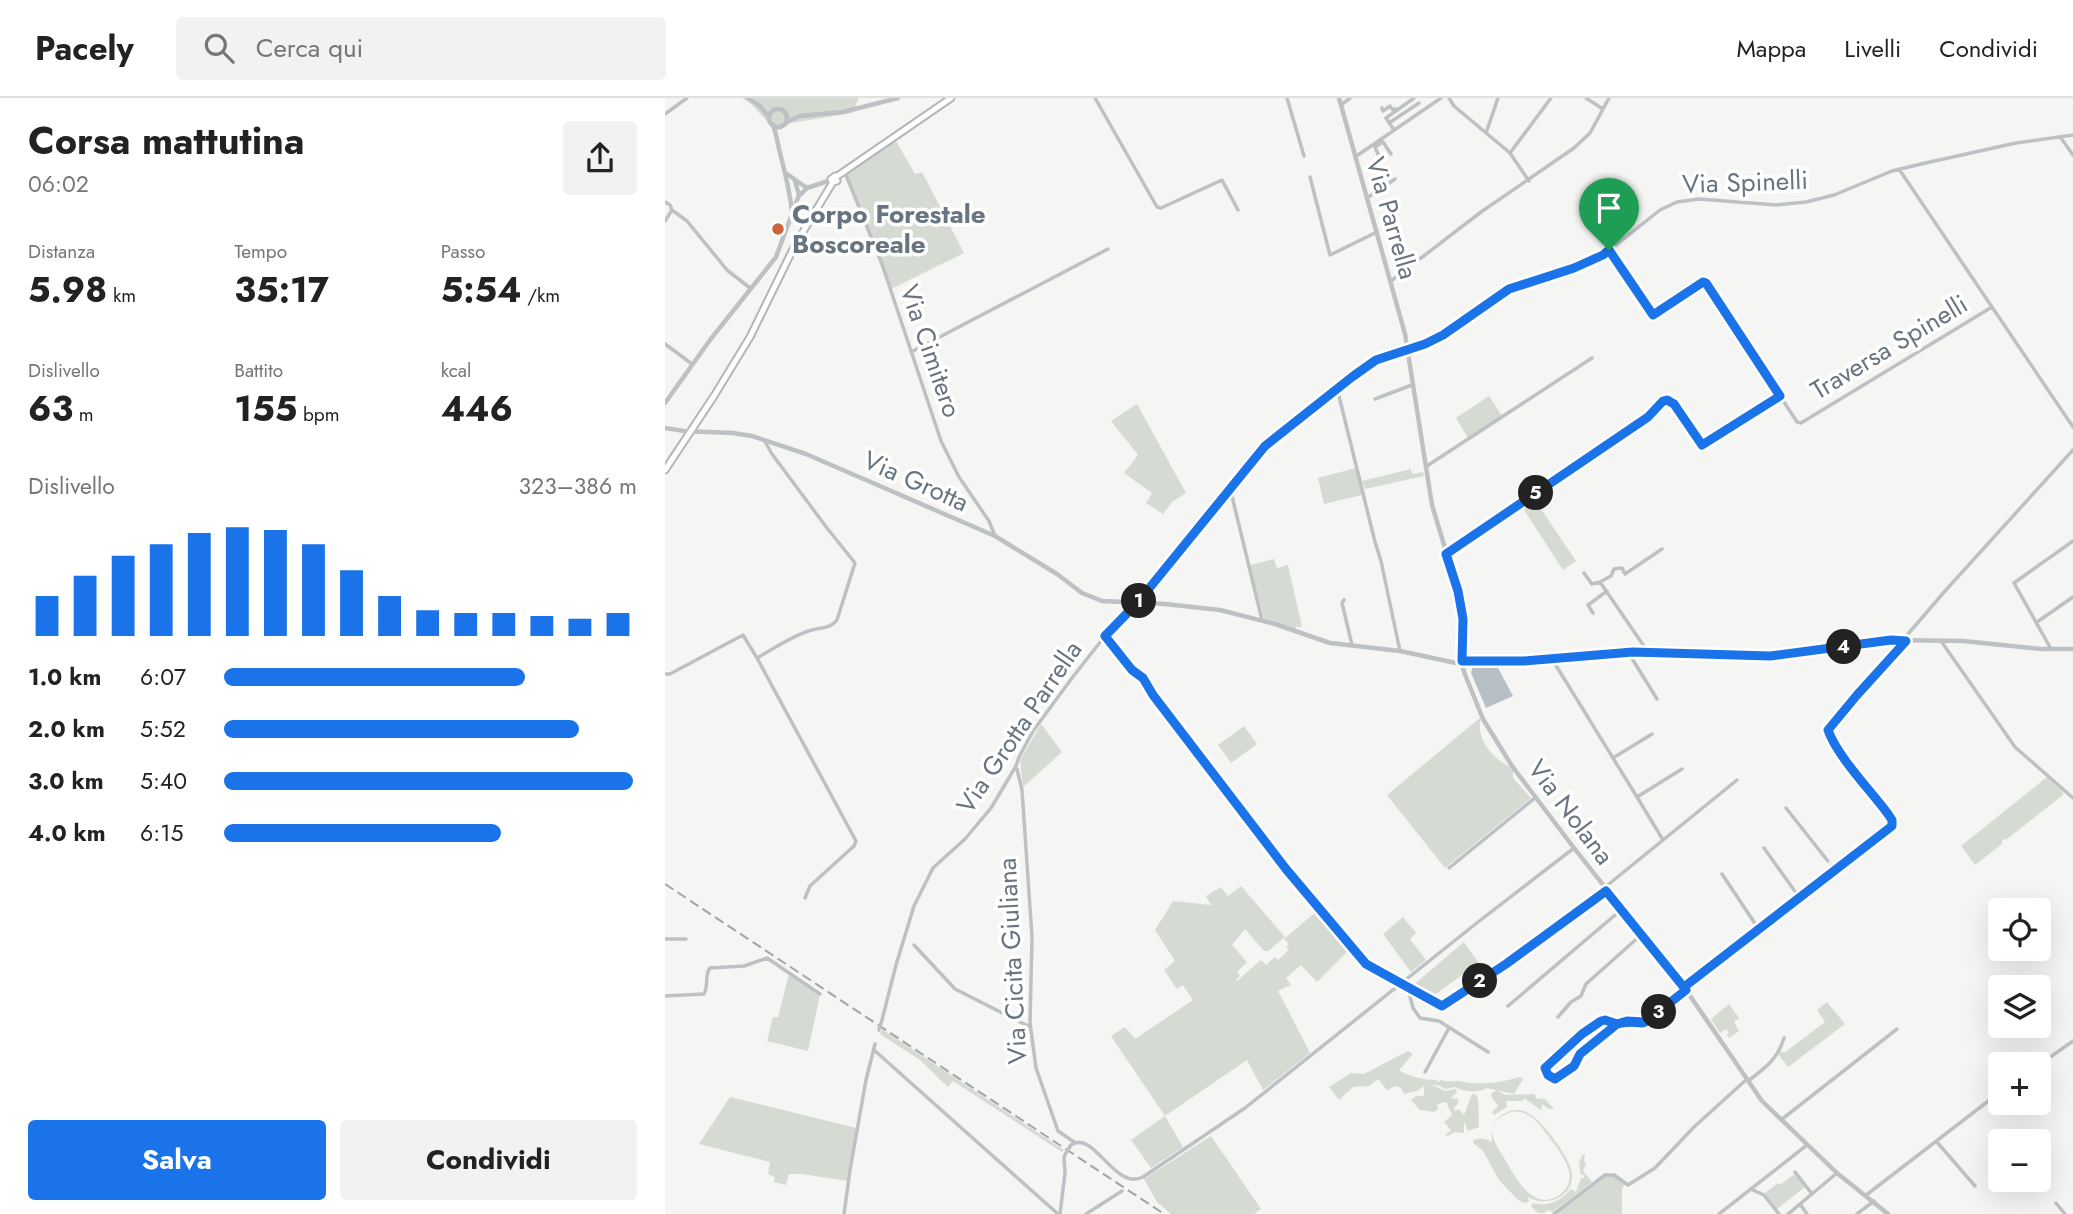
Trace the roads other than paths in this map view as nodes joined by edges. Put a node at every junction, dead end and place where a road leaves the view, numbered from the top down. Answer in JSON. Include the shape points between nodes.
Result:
{"nodes":[{"id":1,"x":687,"y":98,"type":"edge"},
{"id":2,"x":748,"y":98,"type":"edge"},
{"id":3,"x":898,"y":98,"type":"edge"},
{"id":4,"x":951,"y":98,"type":"edge"},
{"id":5,"x":1095,"y":98,"type":"edge"},
{"id":6,"x":1287,"y":98,"type":"edge"},
{"id":7,"x":1339,"y":98,"type":"edge"},
{"id":8,"x":1350,"y":98,"type":"edge"},
{"id":9,"x":1402,"y":98,"type":"edge"},
{"id":10,"x":1415,"y":98,"type":"edge"},
{"id":11,"x":1441,"y":98,"type":"edge"},
{"id":12,"x":1449,"y":98,"type":"edge"},
{"id":13,"x":1498,"y":98,"type":"edge"},
{"id":14,"x":1551,"y":98,"type":"edge"},
{"id":15,"x":1588,"y":98,"type":"edge"},
{"id":16,"x":1609,"y":98,"type":"edge"},
{"id":17,"x":1419,"y":103,"type":"junction"},
{"id":18,"x":1341,"y":105,"type":"junction"},
{"id":19,"x":760,"y":106,"type":"junction"},
{"id":20,"x":1381,"y":108,"type":"dead end"},
{"id":21,"x":776,"y":109,"type":"junction"},
{"id":22,"x":1603,"y":109,"type":"junction"},
{"id":23,"x":1423,"y":110,"type":"junction"},
{"id":24,"x":785,"y":111,"type":"junction"},
{"id":25,"x":665,"y":114,"type":"edge"},
{"id":26,"x":800,"y":116,"type":"junction"},
{"id":27,"x":769,"y":117,"type":"junction"},
{"id":28,"x":785,"y":123,"type":"junction"},
{"id":29,"x":1389,"y":123,"type":"junction"},
{"id":30,"x":773,"y":125,"type":"junction"},
{"id":31,"x":1394,"y":130,"type":"junction"},
{"id":32,"x":1486,"y":133,"type":"junction"},
{"id":33,"x":2073,"y":135,"type":"edge"},
{"id":34,"x":778,"y":138,"type":"junction"},
{"id":35,"x":2061,"y":138,"type":"junction"},
{"id":36,"x":1378,"y":153,"type":"dead end"},
{"id":37,"x":1510,"y":153,"type":"junction"},
{"id":38,"x":1391,"y":154,"type":"dead end"},
{"id":39,"x":2073,"y":155,"type":"edge"},
{"id":40,"x":1304,"y":156,"type":"dead end"},
{"id":41,"x":1355,"y":157,"type":"junction"},
{"id":42,"x":844,"y":170,"type":"junction"},
{"id":43,"x":1899,"y":170,"type":"junction"},
{"id":44,"x":786,"y":174,"type":"junction"},
{"id":45,"x":1310,"y":177,"type":"dead end"},
{"id":46,"x":1395,"y":179,"type":"dead end"},
{"id":47,"x":833,"y":180,"type":"junction"},
{"id":48,"x":795,"y":181,"type":"junction"},
{"id":49,"x":1529,"y":181,"type":"junction"},
{"id":50,"x":807,"y":188,"type":"junction"},
{"id":51,"x":790,"y":191,"type":"junction"},
{"id":52,"x":799,"y":195,"type":"junction"},
{"id":53,"x":1367,"y":198,"type":"junction"},
{"id":54,"x":665,"y":202,"type":"edge"},
{"id":55,"x":672,"y":210,"type":"junction"},
{"id":56,"x":1238,"y":210,"type":"dead end"},
{"id":57,"x":792,"y":213,"type":"junction"},
{"id":58,"x":665,"y":221,"type":"edge"},
{"id":59,"x":1377,"y":232,"type":"junction"},
{"id":60,"x":1108,"y":249,"type":"dead end"},
{"id":61,"x":1609,"y":250,"type":"junction"},
{"id":62,"x":1390,"y":282,"type":"junction"},
{"id":63,"x":750,"y":288,"type":"junction"},
{"id":64,"x":1992,"y":307,"type":"junction"},
{"id":65,"x":665,"y":344,"type":"edge"},
{"id":66,"x":1409,"y":348,"type":"junction"},
{"id":67,"x":911,"y":352,"type":"junction"},
{"id":68,"x":1592,"y":358,"type":"dead end"},
{"id":69,"x":692,"y":364,"type":"junction"},
{"id":70,"x":1414,"y":385,"type":"junction"},
{"id":71,"x":1337,"y":388,"type":"junction"},
{"id":72,"x":1780,"y":396,"type":"junction"},
{"id":73,"x":1375,"y":399,"type":"dead end"},
{"id":74,"x":665,"y":403,"type":"edge"},
{"id":75,"x":2073,"y":427,"type":"edge"},
{"id":76,"x":665,"y":428,"type":"edge"},
{"id":77,"x":692,"y":432,"type":"junction"},
{"id":78,"x":764,"y":440,"type":"junction"},
{"id":79,"x":2073,"y":450,"type":"edge"},
{"id":80,"x":1427,"y":466,"type":"junction"},
{"id":81,"x":665,"y":470,"type":"edge"},
{"id":82,"x":1230,"y":488,"type":"junction"},
{"id":83,"x":995,"y":537,"type":"junction"},
{"id":84,"x":2073,"y":541,"type":"edge"},
{"id":85,"x":1662,"y":549,"type":"dead end"},
{"id":86,"x":1446,"y":554,"type":"junction"},
{"id":87,"x":1584,"y":573,"type":"dead end"},
{"id":88,"x":1600,"y":582,"type":"junction"},
{"id":89,"x":1607,"y":591,"type":"junction"},
{"id":90,"x":2073,"y":597,"type":"edge"},
{"id":91,"x":1344,"y":600,"type":"dead end"},
{"id":92,"x":1138,"y":602,"type":"junction"},
{"id":93,"x":1593,"y":613,"type":"dead end"},
{"id":94,"x":1262,"y":620,"type":"junction"},
{"id":95,"x":2036,"y":622,"type":"junction"},
{"id":96,"x":1105,"y":636,"type":"junction"},
{"id":97,"x":1904,"y":641,"type":"junction"},
{"id":98,"x":1941,"y":641,"type":"junction"},
{"id":99,"x":1352,"y":647,"type":"junction"},
{"id":100,"x":2051,"y":649,"type":"junction"},
{"id":101,"x":2073,"y":649,"type":"edge"},
{"id":102,"x":1400,"y":651,"type":"junction"},
{"id":103,"x":1628,"y":652,"type":"junction"},
{"id":104,"x":1648,"y":652,"type":"junction"},
{"id":105,"x":757,"y":658,"type":"junction"},
{"id":106,"x":1552,"y":659,"type":"junction"},
{"id":107,"x":1462,"y":661,"type":"junction"},
{"id":108,"x":665,"y":674,"type":"edge"},
{"id":109,"x":1657,"y":699,"type":"dead end"},
{"id":110,"x":1652,"y":734,"type":"dead end"},
{"id":111,"x":1613,"y":758,"type":"junction"},
{"id":112,"x":1016,"y":766,"type":"junction"},
{"id":113,"x":1682,"y":769,"type":"dead end"},
{"id":114,"x":1737,"y":780,"type":"dead end"},
{"id":115,"x":1536,"y":797,"type":"junction"},
{"id":116,"x":1637,"y":797,"type":"junction"},
{"id":117,"x":2073,"y":798,"type":"edge"},
{"id":118,"x":1786,"y":808,"type":"dead end"},
{"id":119,"x":1663,"y":840,"type":"junction"},
{"id":120,"x":1573,"y":848,"type":"junction"},
{"id":121,"x":1764,"y":848,"type":"dead end"},
{"id":122,"x":1827,"y":860,"type":"tunnel mouth"},
{"id":123,"x":1832,"y":866,"type":"tunnel mouth"},
{"id":124,"x":1448,"y":868,"type":"dead end"},
{"id":125,"x":1836,"y":871,"type":"junction"},
{"id":126,"x":1722,"y":874,"type":"dead end"},
{"id":127,"x":1605,"y":890,"type":"junction"},
{"id":128,"x":1799,"y":897,"type":"junction"},
{"id":129,"x":805,"y":898,"type":"dead end"},
{"id":130,"x":1621,"y":910,"type":"junction"},
{"id":131,"x":1758,"y":929,"type":"junction"},
{"id":132,"x":1641,"y":936,"type":"junction"},
{"id":133,"x":665,"y":939,"type":"edge"},
{"id":134,"x":686,"y":939,"type":"dead end"},
{"id":135,"x":914,"y":945,"type":"dead end"},
{"id":136,"x":1401,"y":984,"type":"junction"},
{"id":137,"x":1408,"y":988,"type":"junction"},
{"id":138,"x":1685,"y":988,"type":"junction"},
{"id":139,"x":820,"y":994,"type":"dead end"},
{"id":140,"x":665,"y":996,"type":"edge"},
{"id":141,"x":1508,"y":1006,"type":"dead end"},
{"id":142,"x":1558,"y":1017,"type":"dead end"},
{"id":143,"x":1617,"y":1024,"type":"junction"},
{"id":144,"x":1030,"y":1027,"type":"junction"},
{"id":145,"x":1449,"y":1028,"type":"junction"},
{"id":146,"x":879,"y":1030,"type":"dead end"},
{"id":147,"x":1897,"y":1030,"type":"dead end"},
{"id":148,"x":1784,"y":1038,"type":"dead end"},
{"id":149,"x":2073,"y":1041,"type":"edge"},
{"id":150,"x":875,"y":1044,"type":"dead end"},
{"id":151,"x":874,"y":1050,"type":"junction"},
{"id":152,"x":1488,"y":1052,"type":"dead end"},
{"id":153,"x":2051,"y":1057,"type":"edge"},
{"id":154,"x":1425,"y":1072,"type":"dead end"},
{"id":155,"x":1747,"y":1080,"type":"junction"},
{"id":156,"x":1988,"y":1101,"type":"edge"},
{"id":157,"x":1781,"y":1120,"type":"junction"},
{"id":158,"x":1937,"y":1141,"type":"junction"},
{"id":159,"x":1073,"y":1144,"type":"junction"},
{"id":160,"x":1807,"y":1145,"type":"junction"},
{"id":161,"x":1795,"y":1172,"type":"dead end"},
{"id":162,"x":1837,"y":1173,"type":"junction"},
{"id":163,"x":1975,"y":1186,"type":"dead end"},
{"id":164,"x":1752,"y":1190,"type":"junction"},
{"id":165,"x":1122,"y":1191,"type":"dead end"},
{"id":166,"x":1812,"y":1194,"type":"junction"},
{"id":167,"x":1865,"y":1196,"type":"junction"},
{"id":168,"x":1874,"y":1201,"type":"junction"},
{"id":169,"x":2056,"y":1203,"type":"dead end"},
{"id":170,"x":1800,"y":1204,"type":"junction"},
{"id":171,"x":844,"y":1214,"type":"edge"},
{"id":172,"x":1059,"y":1214,"type":"edge"},
{"id":173,"x":1086,"y":1214,"type":"edge"},
{"id":174,"x":1554,"y":1214,"type":"edge"},
{"id":175,"x":1719,"y":1214,"type":"edge"},
{"id":176,"x":1779,"y":1214,"type":"edge"},
{"id":177,"x":1787,"y":1214,"type":"edge"},
{"id":178,"x":1807,"y":1214,"type":"edge"},
{"id":179,"x":1857,"y":1214,"type":"edge"},
{"id":180,"x":1888,"y":1214,"type":"edge"},
{"id":181,"x":2065,"y":1214,"type":"edge"}],
"edges":[{"from":1,"to":25,"type":"street"},
{"from":2,"to":19,"type":"street"},
{"from":3,"to":26,"type":"street","via":[[862,109]]},
{"from":4,"to":42,"type":"main road"},
{"from":5,"to":56,"type":"street","via":[[1157,207],[1222,180]]},
{"from":6,"to":40,"type":"street"},
{"from":7,"to":18,"type":"street","name":"Via Parrella"},
{"from":8,"to":18,"type":"street"},
{"from":9,"to":20,"type":"street","via":[[1405,103],[1393,110]]},
{"from":10,"to":17,"type":"street"},
{"from":10,"to":29,"type":"street","via":[[1386,117]]},
{"from":11,"to":23,"type":"street"},
{"from":12,"to":32,"type":"street"},
{"from":13,"to":32,"type":"street"},
{"from":14,"to":37,"type":"street"},
{"from":15,"to":22,"type":"street"},
{"from":16,"to":22,"type":"street"},
{"from":17,"to":23,"type":"street"},
{"from":17,"to":29,"type":"street"},
{"from":18,"to":41,"type":"street","name":"Via Parrella"},
{"from":19,"to":21,"type":"street"},
{"from":19,"to":27,"type":"street"},
{"from":21,"to":24,"type":"street"},
{"from":21,"to":27,"type":"street"},
{"from":22,"to":49,"type":"street","via":[[1586,138]]},
{"from":23,"to":31,"type":"street"},
{"from":24,"to":26,"type":"street"},
{"from":24,"to":28,"type":"street"},
{"from":26,"to":28,"type":"street"},
{"from":27,"to":30,"type":"street"},
{"from":28,"to":30,"type":"street"},
{"from":28,"to":34,"type":"street"},
{"from":29,"to":31,"type":"street"},
{"from":30,"to":34,"type":"street"},
{"from":31,"to":41,"type":"street"},
{"from":32,"to":37,"type":"street"},
{"from":33,"to":35,"type":"street","name":"Via Spinelli"},
{"from":34,"to":44,"type":"street"},
{"from":35,"to":39,"type":"street"},
{"from":35,"to":43,"type":"street","name":"Via Spinelli"},
{"from":36,"to":38,"type":"street","via":[[1374,147],[1383,142]]},
{"from":37,"to":49,"type":"street"},
{"from":41,"to":53,"type":"street","name":"Via Parrella"},
{"from":42,"to":47,"type":"main road"},
{"from":42,"to":67,"type":"street","name":"Via Cimitero"},
{"from":43,"to":61,"type":"street","name":"Via Spinelli","via":[[1806,202],[1776,205],[1699,198],[1677,202]]},
{"from":43,"to":64,"type":"street","name":"Traversa Spinelli"},
{"from":44,"to":48,"type":"street"},
{"from":44,"to":51,"type":"street"},
{"from":45,"to":59,"type":"street","via":[[1330,255]]},
{"from":46,"to":53,"type":"street"},
{"from":47,"to":50,"type":"street"},
{"from":47,"to":77,"type":"main road","via":[[750,337]]},
{"from":48,"to":50,"type":"street"},
{"from":48,"to":52,"type":"street"},
{"from":49,"to":62,"type":"street"},
{"from":50,"to":52,"type":"street"},
{"from":51,"to":52,"type":"street"},
{"from":51,"to":57,"type":"street"},
{"from":52,"to":57,"type":"street"},
{"from":53,"to":59,"type":"street","name":"Via Parrella"},
{"from":54,"to":55,"type":"street"},
{"from":55,"to":58,"type":"street"},
{"from":55,"to":63,"type":"street","via":[[687,221],[727,270]]},
{"from":57,"to":63,"type":"street","via":[[776,257]]},
{"from":59,"to":62,"type":"street","name":"Via Parrella"},
{"from":60,"to":67,"type":"street"},
{"from":61,"to":66,"type":"street","name":"Via Spinelli","via":[[1574,268],[1509,289],[1450,332]]},
{"from":61,"to":72,"type":"street","via":[[1653,315],[1706,283]]},
{"from":62,"to":66,"type":"street","name":"Via Parrella"},
{"from":63,"to":69,"type":"street"},
{"from":64,"to":72,"type":"street","name":"Traversa Spinelli","via":[[1801,423]]},
{"from":64,"to":75,"type":"street","name":"Traversa Spinelli"},
{"from":65,"to":69,"type":"street"},
{"from":66,"to":70,"type":"street","name":"Via Nolana"},
{"from":66,"to":71,"type":"street","name":"Via Grotta Parrella","via":[[1376,360]]},
{"from":67,"to":83,"type":"street","name":"Via Cimitero","via":[[947,453]]},
{"from":68,"to":80,"type":"street"},
{"from":69,"to":74,"type":"street"},
{"from":70,"to":73,"type":"street"},
{"from":70,"to":80,"type":"street","name":"Via Nolana"},
{"from":71,"to":82,"type":"street","name":"Via Grotta Parrella","via":[[1275,438]]},
{"from":71,"to":102,"type":"street"},
{"from":72,"to":86,"type":"street","via":[[1702,445],[1674,404],[1663,401],[1648,417]]},
{"from":76,"to":77,"type":"street","name":"Via Grotta"},
{"from":77,"to":78,"type":"street","name":"Via Grotta","via":[[733,433]]},
{"from":77,"to":81,"type":"main road"},
{"from":78,"to":83,"type":"street","name":"Via Grotta"},
{"from":78,"to":105,"type":"street","via":[[855,567],[835,624],[810,630]]},
{"from":79,"to":97,"type":"street"},
{"from":80,"to":86,"type":"street","name":"Via Nolana"},
{"from":82,"to":92,"type":"street","name":"Via Grotta Parrella"},
{"from":82,"to":94,"type":"street"},
{"from":83,"to":92,"type":"street","name":"Via Grotta","via":[[1088,597]]},
{"from":84,"to":95,"type":"street","via":[[2014,583]]},
{"from":85,"to":88,"type":"street","via":[[1625,573],[1622,568],[1614,569]]},
{"from":86,"to":107,"type":"street","name":"Via Nolana","via":[[1463,619]]},
{"from":87,"to":88,"type":"street","via":[[1592,584]]},
{"from":88,"to":89,"type":"street"},
{"from":89,"to":93,"type":"street","via":[[1588,605]]},
{"from":89,"to":104,"type":"street"},
{"from":90,"to":95,"type":"street"},
{"from":91,"to":99,"type":"street"},
{"from":92,"to":94,"type":"street","name":"Via Grotta","via":[[1220,610]]},
{"from":92,"to":96,"type":"street","name":"Via Grotta Parrella"},
{"from":94,"to":99,"type":"street","name":"Via Grotta"},
{"from":95,"to":100,"type":"street"},
{"from":96,"to":112,"type":"street","name":"Via Grotta Parrella","via":[[1033,731]]},
{"from":96,"to":136,"type":"street","via":[[1143,678],[1266,844],[1361,958]]},
{"from":97,"to":98,"type":"street","name":"Via Grotta"},
{"from":97,"to":104,"type":"street","name":"Via Grotta","via":[[1770,656]]},
{"from":97,"to":125,"type":"street","via":[[1829,727],[1831,738],[1893,824]]},
{"from":98,"to":100,"type":"street","name":"Via Grotta"},
{"from":98,"to":117,"type":"street","via":[[2015,747]]},
{"from":99,"to":102,"type":"street","name":"Via Grotta"},
{"from":100,"to":101,"type":"street","name":"Via Grotta"},
{"from":102,"to":107,"type":"street","name":"Via Grotta"},
{"from":103,"to":104,"type":"street","name":"Via Grotta"},
{"from":103,"to":106,"type":"street","name":"Via Grotta"},
{"from":103,"to":109,"type":"street"},
{"from":105,"to":108,"type":"street","via":[[743,635]]},
{"from":105,"to":129,"type":"street","via":[[856,841],[810,886]]},
{"from":106,"to":107,"type":"street","name":"Via Grotta"},
{"from":106,"to":111,"type":"street"},
{"from":107,"to":115,"type":"street","name":"Via Nolana","via":[[1483,719]]},
{"from":110,"to":111,"type":"street"},
{"from":111,"to":116,"type":"street"},
{"from":112,"to":144,"type":"street","name":"Via Cicita Giuliana","via":[[1022,790],[1032,937]]},
{"from":112,"to":146,"type":"street","name":"Via Grotta Parrella","bridge":true,"via":[[991,808],[933,869],[914,906]]},
{"from":113,"to":116,"type":"street"},
{"from":114,"to":119,"type":"street"},
{"from":115,"to":120,"type":"street","name":"Via Nolana"},
{"from":115,"to":124,"type":"street"},
{"from":116,"to":119,"type":"street"},
{"from":118,"to":122,"type":"street"},
{"from":119,"to":127,"type":"street"},
{"from":120,"to":127,"type":"street","name":"Via Nolana"},
{"from":120,"to":136,"type":"street"},
{"from":121,"to":128,"type":"street"},
{"from":123,"to":125,"type":"street"},
{"from":125,"to":128,"type":"street"},
{"from":126,"to":131,"type":"street"},
{"from":127,"to":130,"type":"street","name":"Via Nolana"},
{"from":127,"to":137,"type":"street","via":[[1442,1006]]},
{"from":128,"to":131,"type":"street"},
{"from":130,"to":132,"type":"street","name":"Via Nolana"},
{"from":130,"to":141,"type":"street"},
{"from":131,"to":138,"type":"street"},
{"from":132,"to":138,"type":"street","name":"Via Nolana"},
{"from":132,"to":142,"type":"street","via":[[1586,984],[1581,996]]},
{"from":133,"to":134,"type":"street"},
{"from":135,"to":144,"type":"street","via":[[955,989]]},
{"from":136,"to":137,"type":"street"},
{"from":136,"to":159,"type":"street","name":"Via Cicita Giuliana","via":[[1237,1115],[1139,1179],[1129,1179],[1088,1145]]},
{"from":137,"to":145,"type":"street","via":[[1420,1018]]},
{"from":138,"to":143,"type":"street","via":[[1645,1022]]},
{"from":138,"to":155,"type":"street","name":"Via Nolana"},
{"from":139,"to":140,"type":"street","via":[[764,958],[744,966],[710,968],[704,994]]},
{"from":143,"to":143,"type":"street","via":[[1580,1054],[1574,1066],[1556,1079],[1548,1075],[1545,1068],[1582,1034],[1605,1020]]},
{"from":144,"to":159,"type":"street","name":"Via Cicita Giuliana","via":[[1037,1073],[1058,1131]]},
{"from":145,"to":152,"type":"street"},
{"from":145,"to":154,"type":"street"},
{"from":147,"to":157,"type":"street"},
{"from":148,"to":155,"type":"street","via":[[1773,1061]]},
{"from":149,"to":153,"type":"street"},
{"from":150,"to":151,"type":"street"},
{"from":151,"to":171,"type":"street"},
{"from":151,"to":172,"type":"street"},
{"from":155,"to":157,"type":"street","name":"Via Nolana"},
{"from":155,"to":174,"type":"street","via":[[1648,1174],[1629,1185],[1608,1174]]},
{"from":156,"to":158,"type":"street"},
{"from":157,"to":160,"type":"street","name":"Via Nolana"},
{"from":158,"to":163,"type":"street"},
{"from":158,"to":167,"type":"street"},
{"from":159,"to":172,"type":"street","bridge":true,"via":[[1064,1157]]},
{"from":160,"to":162,"type":"street","name":"Via Nolana"},
{"from":160,"to":164,"type":"street"},
{"from":161,"to":166,"type":"street"},
{"from":162,"to":166,"type":"street"},
{"from":162,"to":167,"type":"street","name":"Via Nolana"},
{"from":164,"to":175,"type":"street"},
{"from":164,"to":176,"type":"street","via":[[1764,1195]]},
{"from":165,"to":173,"type":"street"},
{"from":166,"to":170,"type":"street"},
{"from":167,"to":168,"type":"street","name":"Via Nolana"},
{"from":168,"to":179,"type":"street"},
{"from":168,"to":180,"type":"street","name":"Via Nolana"},
{"from":169,"to":181,"type":"street"},
{"from":170,"to":177,"type":"street"},
{"from":170,"to":178,"type":"street"}]}
